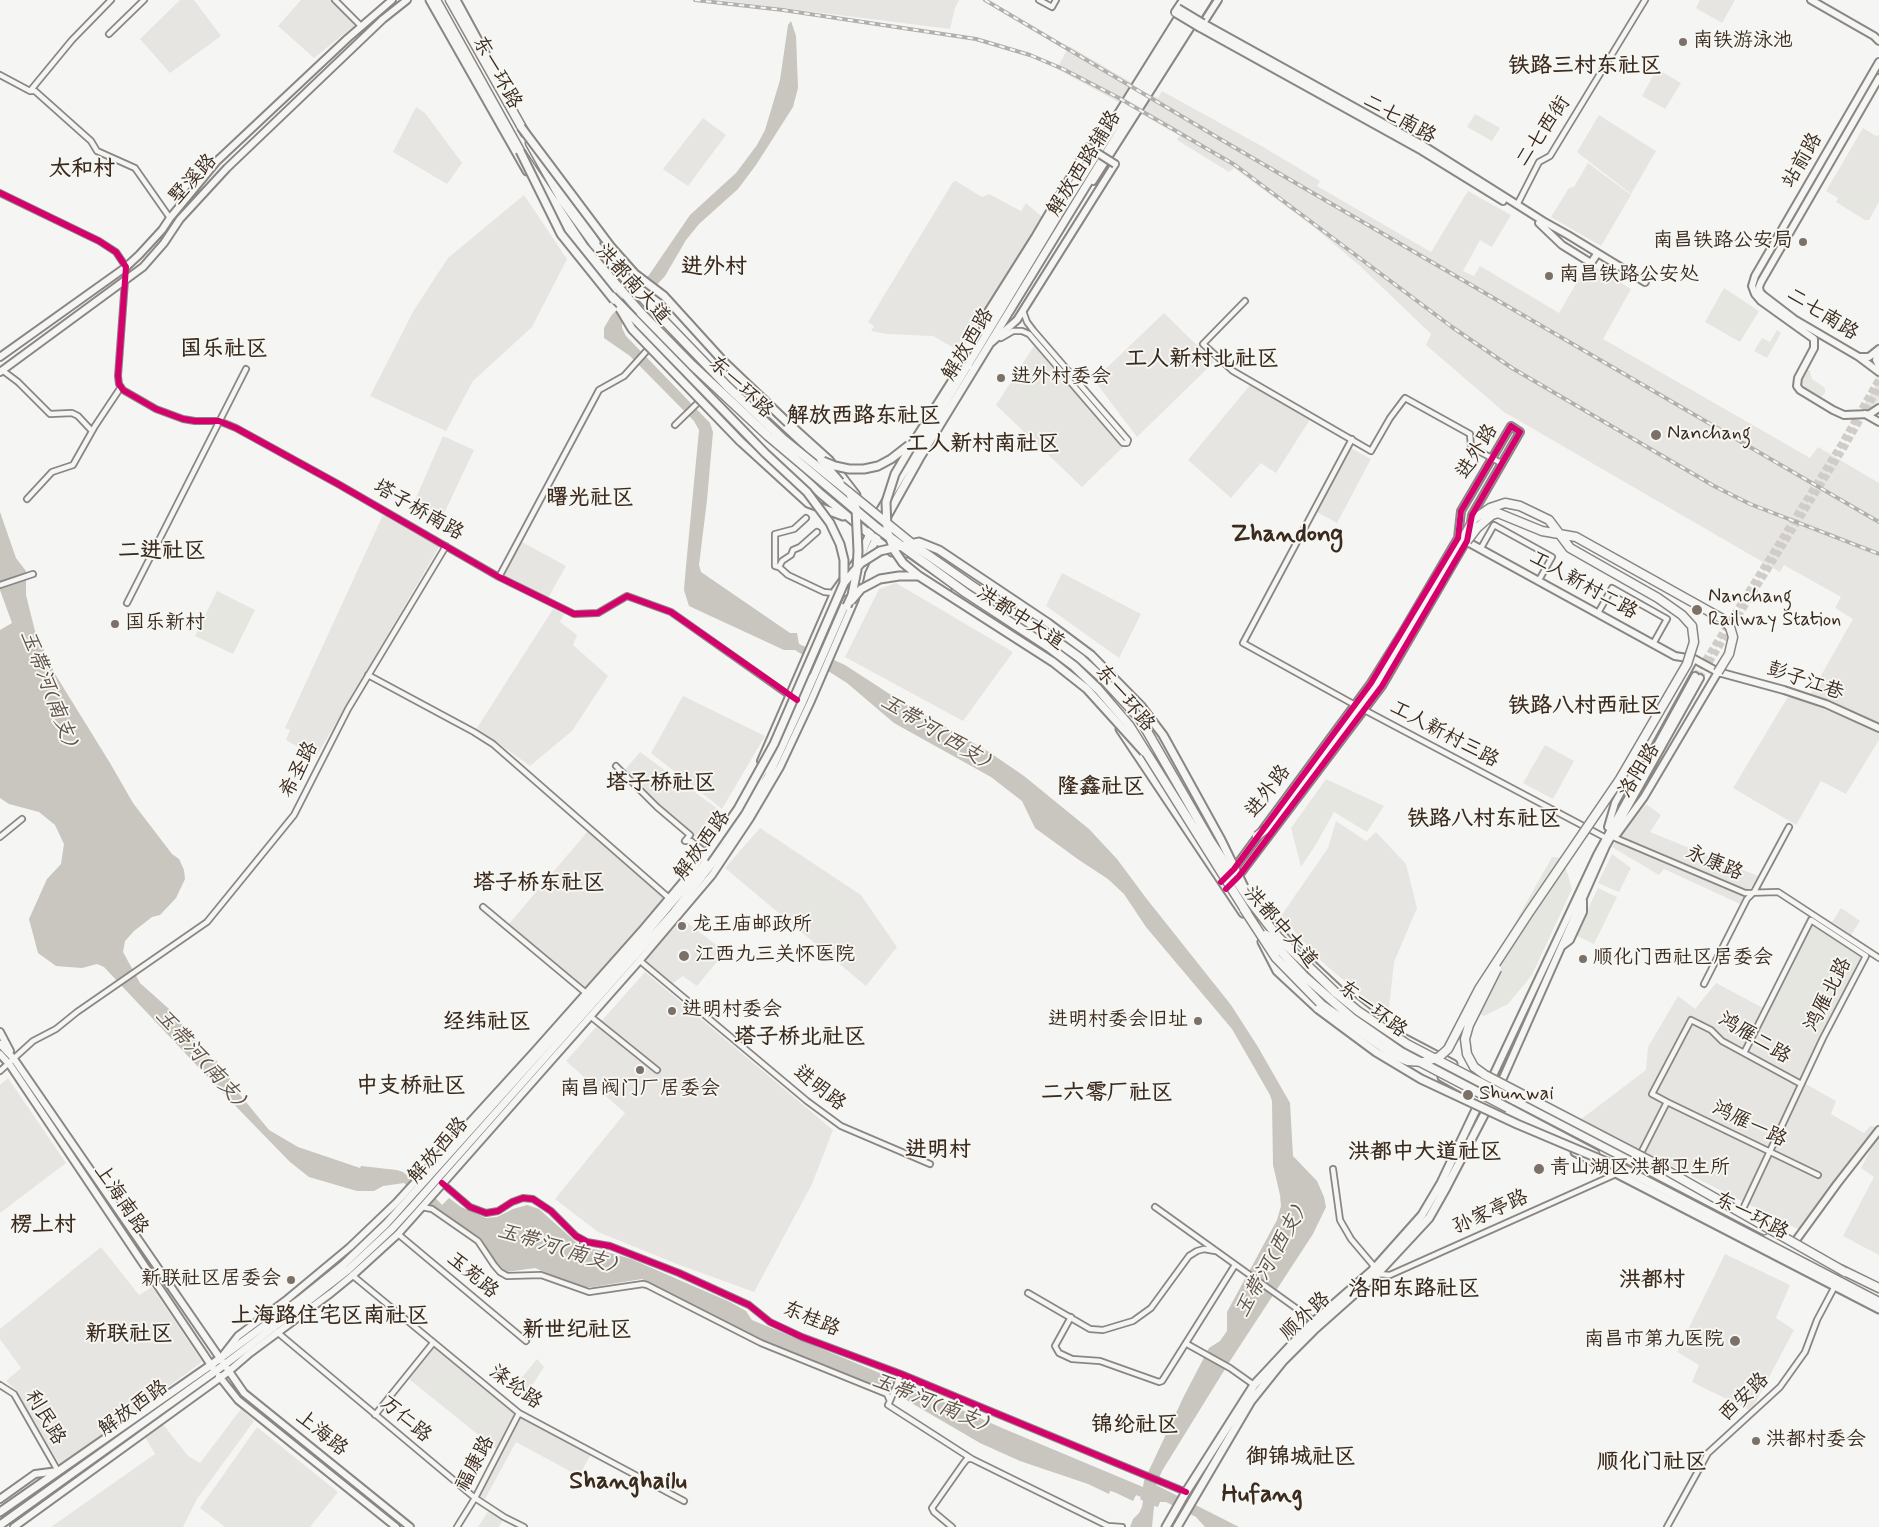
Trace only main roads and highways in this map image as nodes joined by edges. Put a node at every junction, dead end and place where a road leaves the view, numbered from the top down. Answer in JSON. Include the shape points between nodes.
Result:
{"nodes":[{"id":1,"x":392,"y":0,"type":"edge"},
{"id":2,"x":407,"y":0,"type":"edge"},
{"id":3,"x":430,"y":0,"type":"edge"},
{"id":4,"x":436,"y":0,"type":"edge"},
{"id":5,"x":450,"y":0,"type":"edge"},
{"id":6,"x":456,"y":0,"type":"edge"},
{"id":7,"x":1183,"y":0,"type":"edge"},
{"id":8,"x":1189,"y":0,"type":"edge"},
{"id":9,"x":1194,"y":0,"type":"edge"},
{"id":10,"x":1202,"y":0,"type":"edge"},
{"id":11,"x":1208,"y":0,"type":"edge"},
{"id":12,"x":1218,"y":0,"type":"edge"},
{"id":13,"x":1810,"y":0,"type":"edge"},
{"id":14,"x":1202,"y":26,"type":"junction"},
{"id":15,"x":1879,"y":40,"type":"edge"},
{"id":16,"x":1879,"y":62,"type":"edge"},
{"id":17,"x":1879,"y":78,"type":"edge"},
{"id":18,"x":521,"y":127,"type":"junction"},
{"id":19,"x":520,"y":151,"type":"junction"},
{"id":20,"x":1597,"y":254,"type":"junction"},
{"id":21,"x":634,"y":278,"type":"junction"},
{"id":22,"x":1759,"y":278,"type":"junction"},
{"id":23,"x":1645,"y":282,"type":"dead end"},
{"id":24,"x":613,"y":295,"type":"junction"},
{"id":25,"x":986,"y":343,"type":"junction"},
{"id":26,"x":1878,"y":350,"type":"edge"},
{"id":27,"x":0,"y":357,"type":"edge"},
{"id":28,"x":1859,"y":357,"type":"junction"},
{"id":29,"x":968,"y":366,"type":"junction"},
{"id":30,"x":1879,"y":366,"type":"edge"},
{"id":31,"x":1,"y":370,"type":"edge"},
{"id":32,"x":1879,"y":372,"type":"edge"},
{"id":33,"x":1879,"y":408,"type":"edge"},
{"id":34,"x":1865,"y":414,"type":"junction"},
{"id":35,"x":1879,"y":414,"type":"edge"},
{"id":36,"x":1879,"y":422,"type":"edge"},
{"id":37,"x":915,"y":440,"type":"junction"},
{"id":38,"x":821,"y":460,"type":"junction"},
{"id":39,"x":856,"y":495,"type":"junction"},
{"id":40,"x":880,"y":513,"type":"junction"},
{"id":41,"x":849,"y":518,"type":"junction"},
{"id":42,"x":886,"y":518,"type":"junction"},
{"id":43,"x":869,"y":534,"type":"junction"},
{"id":44,"x":1559,"y":534,"type":"junction"},
{"id":45,"x":1458,"y":538,"type":"junction"},
{"id":46,"x":875,"y":539,"type":"junction"},
{"id":47,"x":1467,"y":541,"type":"junction"},
{"id":48,"x":862,"y":560,"type":"junction"},
{"id":49,"x":920,"y":576,"type":"junction"},
{"id":50,"x":844,"y":583,"type":"junction"},
{"id":51,"x":847,"y":606,"type":"junction"},
{"id":52,"x":825,"y":642,"type":"junction"},
{"id":53,"x":1694,"y":659,"type":"junction"},
{"id":54,"x":1718,"y":672,"type":"junction"},
{"id":55,"x":813,"y":679,"type":"junction"},
{"id":56,"x":794,"y":698,"type":"junction"},
{"id":57,"x":1879,"y":728,"type":"edge"},
{"id":58,"x":789,"y":732,"type":"junction"},
{"id":59,"x":1153,"y":762,"type":"junction"},
{"id":60,"x":1257,"y":836,"type":"junction"},
{"id":61,"x":1606,"y":838,"type":"junction"},
{"id":62,"x":1606,"y":846,"type":"junction"},
{"id":63,"x":704,"y":855,"type":"junction"},
{"id":64,"x":1234,"y":869,"type":"junction"},
{"id":65,"x":1239,"y":876,"type":"junction"},
{"id":66,"x":1221,"y":882,"type":"junction"},
{"id":67,"x":1226,"y":889,"type":"junction"},
{"id":68,"x":1250,"y":901,"type":"junction"},
{"id":69,"x":669,"y":907,"type":"junction"},
{"id":70,"x":1244,"y":909,"type":"junction"},
{"id":71,"x":1528,"y":914,"type":"junction"},
{"id":72,"x":1256,"y":931,"type":"junction"},
{"id":73,"x":637,"y":958,"type":"junction"},
{"id":74,"x":0,"y":1032,"type":"edge"},
{"id":75,"x":0,"y":1044,"type":"edge"},
{"id":76,"x":0,"y":1054,"type":"edge"},
{"id":77,"x":11,"y":1061,"type":"junction"},
{"id":78,"x":1489,"y":1083,"type":"junction"},
{"id":79,"x":1498,"y":1088,"type":"junction"},
{"id":80,"x":1481,"y":1100,"type":"junction"},
{"id":81,"x":1490,"y":1105,"type":"junction"},
{"id":82,"x":1879,"y":1130,"type":"edge"},
{"id":83,"x":1618,"y":1171,"type":"junction"},
{"id":84,"x":433,"y":1181,"type":"junction"},
{"id":85,"x":1794,"y":1243,"type":"junction"},
{"id":86,"x":1375,"y":1272,"type":"junction"},
{"id":87,"x":1845,"y":1272,"type":"junction"},
{"id":88,"x":350,"y":1273,"type":"junction"},
{"id":89,"x":1879,"y":1288,"type":"edge"},
{"id":90,"x":1879,"y":1302,"type":"edge"},
{"id":91,"x":1879,"y":1308,"type":"edge"},
{"id":92,"x":275,"y":1330,"type":"junction"},
{"id":93,"x":222,"y":1362,"type":"junction"},
{"id":94,"x":213,"y":1368,"type":"junction"},
{"id":95,"x":228,"y":1372,"type":"junction"},
{"id":96,"x":220,"y":1378,"type":"junction"},
{"id":97,"x":58,"y":1471,"type":"junction"},
{"id":98,"x":0,"y":1498,"type":"edge"},
{"id":99,"x":0,"y":1512,"type":"edge"},
{"id":100,"x":0,"y":1525,"type":"edge"},
{"id":101,"x":1178,"y":1525,"type":"edge"},
{"id":102,"x":14,"y":1527,"type":"edge"},
{"id":103,"x":396,"y":1527,"type":"edge"},
{"id":104,"x":410,"y":1527,"type":"edge"},
{"id":105,"x":1166,"y":1527,"type":"edge"}],
"edges":[{"from":1,"to":27,"type":"main road","name":"墅溪路","via":[[218,161],[151,243],[126,267]]},
{"from":2,"to":31,"type":"main road","name":"墅溪路","via":[[226,168],[148,261],[125,282]]},
{"from":3,"to":24,"type":"main road","name":"洪都南大道","via":[[534,183]]},
{"from":4,"to":19,"type":"highway","name":"东一环路"},
{"from":5,"to":18,"type":"highway","name":"东一环路"},
{"from":6,"to":21,"type":"main road","name":"洪都南大道","via":[[565,196],[596,242]]},
{"from":7,"to":14,"type":"main road","name":"二七南路","bridge":true,"via":[[1176,10]]},
{"from":8,"to":25,"type":"main road","name":"解放西路辅路","via":[[989,320]]},
{"from":9,"to":25,"type":"main road","name":"解放西路","via":[[1059,214]]},
{"from":10,"to":25,"type":"main road","name":"解放西路"},
{"from":11,"to":25,"type":"main road","name":"解放西路辅路"},
{"from":12,"to":14,"type":"main road"},
{"from":13,"to":15,"type":"main road"},
{"from":14,"to":20,"type":"main road","name":"二七南路","via":[[1421,144]]},
{"from":14,"to":20,"type":"main road","name":"二七南路","via":[[1422,151],[1543,226],[1562,245],[1591,262]]},
{"from":16,"to":22,"type":"main road","name":"站前路"},
{"from":17,"to":22,"type":"main road","name":"站前路"},
{"from":18,"to":21,"type":"main road","bridge":true},
{"from":18,"to":68,"type":"highway","name":"东一环路","bridge":true,"via":[[562,200],[594,244],[672,331],[782,438],[915,546],[1080,658],[1110,687],[1140,719],[1211,842]]},
{"from":19,"to":24,"type":"main road","bridge":true,"via":[[561,234]]},
{"from":19,"to":59,"type":"highway","name":"东一环路","bridge":true,"via":[[583,246],[692,365],[768,436],[876,528],[1074,666],[1129,725]]},
{"from":20,"to":23,"type":"main road","name":"二七南路"},
{"from":21,"to":38,"type":"main road","bridge":true,"via":[[715,361]]},
{"from":21,"to":39,"type":"main road","name":"洪都南大道","via":[[721,375],[784,436]]},
{"from":21,"to":39,"type":"main road","bridge":true,"via":[[664,296],[723,361],[829,460]]},
{"from":22,"to":28,"type":"main road","name":"二七南路","via":[[1760,291],[1772,302]]},
{"from":22,"to":34,"type":"main road","name":"二七南路","via":[[1752,286],[1758,298],[1815,341],[1798,378],[1800,390],[1841,414]]},
{"from":24,"to":41,"type":"main road","name":"洪都南大道","bridge":true,"via":[[710,391]]},
{"from":24,"to":41,"type":"main road","bridge":true,"via":[[632,329],[740,440],[808,503]]},
{"from":24,"to":50,"type":"main road","bridge":true,"via":[[765,453],[807,492],[830,523],[840,544]]},
{"from":25,"to":25,"type":"main road","bridge":true,"via":[[984,318],[1088,147],[1115,164],[1023,311],[1010,327]]},
{"from":25,"to":29,"type":"main road","name":"解放西路"},
{"from":25,"to":42,"type":"main road","name":"解放西路"},
{"from":26,"to":28,"type":"main road","via":[[1868,357]]},
{"from":26,"to":30,"type":"main road","via":[[1876,362]]},
{"from":28,"to":32,"type":"main road","name":"二七南路"},
{"from":29,"to":37,"type":"main road","via":[[956,374]]},
{"from":29,"to":40,"type":"main road","name":"解放西路"},
{"from":33,"to":34,"type":"main road"},
{"from":33,"to":35,"type":"main road"},
{"from":34,"to":36,"type":"main road","name":"二七南路"},
{"from":37,"to":38,"type":"main road","bridge":true,"via":[[891,459],[864,469],[842,468]]},
{"from":37,"to":49,"type":"main road","bridge":true,"via":[[895,474],[886,502],[886,530],[903,563]]},
{"from":38,"to":51,"type":"main road","bridge":true,"via":[[850,494],[856,508],[857,570]]},
{"from":39,"to":40,"type":"main road","name":"洪都南大道"},
{"from":40,"to":42,"type":"main road","name":"洪都南大道"},
{"from":40,"to":43,"type":"main road","name":"解放西路"},
{"from":41,"to":43,"type":"main road","name":"洪都南大道"},
{"from":42,"to":46,"type":"main road","name":"解放西路"},
{"from":42,"to":64,"type":"main road","name":"洪都中大道","via":[[945,563],[1063,639],[1102,670],[1153,728]]},
{"from":43,"to":46,"type":"main road","name":"洪都南大道"},
{"from":43,"to":48,"type":"main road","name":"解放西路"},
{"from":44,"to":47,"type":"highway","bridge":true,"via":[[1542,531],[1498,513],[1486,520]]},
{"from":44,"to":54,"type":"highway","bridge":true,"via":[[1576,537],[1722,618],[1730,627],[1733,638],[1729,654]]},
{"from":44,"to":60,"type":"highway","bridge":true,"via":[[1549,520],[1520,506],[1505,504],[1490,508],[1474,519],[1375,688],[1270,825]]},
{"from":44,"to":71,"type":"highway","bridge":true,"via":[[1570,548],[1682,615],[1692,626],[1694,642],[1687,664],[1620,779]]},
{"from":45,"to":47,"type":"main road","name":"工人新村二路"},
{"from":45,"to":47,"type":"main road","name":"进外路","via":[[1461,511],[1511,426],[1520,432],[1472,515]]},
{"from":45,"to":60,"type":"main road","name":"进外路","via":[[1401,635],[1354,705]]},
{"from":46,"to":48,"type":"main road","name":"解放西路"},
{"from":46,"to":66,"type":"main road","name":"洪都中大道","via":[[1050,657],[1098,697]]},
{"from":47,"to":53,"type":"main road","name":"工人新村二路","via":[[1675,656]]},
{"from":47,"to":65,"type":"main road","name":"进外路","via":[[1382,686]]},
{"from":48,"to":52,"type":"main road","name":"解放西路"},
{"from":48,"to":52,"type":"main road","via":[[855,599]]},
{"from":48,"to":52,"type":"main road","via":[[834,593]]},
{"from":49,"to":51,"type":"main road","bridge":true,"via":[[880,579],[861,590]]},
{"from":49,"to":59,"type":"main road","bridge":true,"via":[[1053,662],[1087,689]]},
{"from":50,"to":63,"type":"main road","bridge":true,"via":[[774,744],[738,809]]},
{"from":50,"to":68,"type":"main road","bridge":true,"via":[[861,563],[880,551],[919,542],[939,550],[1091,655],[1163,735],[1221,840]]},
{"from":51,"to":58,"type":"main road","via":[[810,694]]},
{"from":52,"to":55,"type":"main road","name":"解放西路","bridge":true},
{"from":52,"to":55,"type":"main road"},
{"from":52,"to":56,"type":"main road","via":[[800,673]]},
{"from":53,"to":54,"type":"main road"},
{"from":53,"to":61,"type":"main road","name":"洛阳路","via":[[1615,803]]},
{"from":54,"to":57,"type":"main road","name":"彭子江巷","via":[[1826,704]]},
{"from":54,"to":62,"type":"main road","name":"洛阳路","via":[[1644,798]]},
{"from":55,"to":56,"type":"main road","name":"解放西路"},
{"from":55,"to":58,"type":"main road","name":"解放西路"},
{"from":55,"to":73,"type":"main road","via":[[780,767],[734,842],[706,882]]},
{"from":56,"to":63,"type":"main road","via":[[752,779]]},
{"from":56,"to":69,"type":"main road","name":"解放西路","via":[[762,774],[740,811],[706,862]]},
{"from":58,"to":73,"type":"main road","name":"解放西路","via":[[768,777],[725,847]]},
{"from":59,"to":70,"type":"highway","name":"东一环路","bridge":true},
{"from":60,"to":64,"type":"main road","name":"进外路"},
{"from":61,"to":62,"type":"main road","name":"洛阳路","via":[[1698,677]]},
{"from":61,"to":78,"type":"main road","name":"洛阳路"},
{"from":62,"to":79,"type":"main road","name":"洛阳路"},
{"from":63,"to":69,"type":"main road"},
{"from":63,"to":84,"type":"main road","via":[[586,993]]},
{"from":64,"to":65,"type":"main road","name":"洪都中大道"},
{"from":64,"to":66,"type":"main road","name":"进外路"},
{"from":65,"to":67,"type":"main road","name":"进外路"},
{"from":65,"to":78,"type":"main road","name":"洪都中大道","via":[[1252,898],[1283,936],[1339,990],[1392,1032]]},
{"from":66,"to":67,"type":"main road","name":"洪都中大道"},
{"from":67,"to":72,"type":"main road","name":"洪都中大道"},
{"from":68,"to":87,"type":"highway","name":"东一环路","bridge":true,"via":[[1278,937],[1336,993],[1407,1044]]},
{"from":69,"to":84,"type":"main road","name":"解放西路"},
{"from":70,"to":71,"type":"highway","bridge":true,"via":[[1276,958],[1322,1005],[1374,1043],[1408,1062],[1424,1062],[1439,1057],[1448,1049],[1479,989]]},
{"from":70,"to":83,"type":"highway","name":"东一环路","bridge":true,"via":[[1270,941],[1352,1018],[1401,1052]]},
{"from":71,"to":87,"type":"highway","bridge":true,"via":[[1469,1025],[1465,1039],[1467,1054],[1474,1067],[1652,1162]]},
{"from":72,"to":80,"type":"main road","name":"洪都中大道","via":[[1326,1003],[1374,1038]]},
{"from":72,"to":83,"type":"main road","bridge":true,"via":[[1277,971],[1318,1009],[1376,1052],[1421,1079]]},
{"from":73,"to":84,"type":"main road","name":"解放西路"},
{"from":73,"to":84,"type":"main road","via":[[590,1016]]},
{"from":74,"to":77,"type":"main road","name":"上海南路"},
{"from":75,"to":77,"type":"main road","name":"上海南路"},
{"from":76,"to":77,"type":"main road","name":"上海南路"},
{"from":77,"to":93,"type":"main road","name":"上海南路"},
{"from":77,"to":94,"type":"main road","name":"上海南路"},
{"from":78,"to":79,"type":"main road","name":"洪都中大道"},
{"from":78,"to":80,"type":"main road","name":"洛阳路"},
{"from":79,"to":81,"type":"main road","name":"顺外路"},
{"from":79,"to":85,"type":"main road","name":"洪都中大道"},
{"from":80,"to":81,"type":"main road","name":"洪都中大道"},
{"from":80,"to":86,"type":"main road","name":"顺外路","via":[[1422,1215]]},
{"from":81,"to":83,"type":"main road","name":"洪都中大道"},
{"from":81,"to":86,"type":"main road","name":"顺外路","via":[[1428,1218]]},
{"from":82,"to":85,"type":"main road"},
{"from":83,"to":90,"type":"highway","name":"东一环路"},
{"from":83,"to":91,"type":"main road","name":"洪都中大道"},
{"from":84,"to":88,"type":"main road","name":"解放西路"},
{"from":84,"to":88,"type":"main road","via":[[422,1207],[398,1234]]},
{"from":84,"to":93,"type":"main road","name":"解放西路","via":[[404,1204],[343,1265]]},
{"from":84,"to":93,"type":"main road","via":[[396,1203],[350,1247],[238,1336]]},
{"from":85,"to":89,"type":"main road","name":"洪都中大道"},
{"from":86,"to":101,"type":"main road","name":"顺外路","via":[[1314,1330],[1251,1400]]},
{"from":86,"to":105,"type":"main road","name":"顺外路","via":[[1314,1321],[1254,1385]]},
{"from":87,"to":89,"type":"highway","name":"东一环路"},
{"from":88,"to":92,"type":"main road","name":"解放西路"},
{"from":92,"to":93,"type":"main road","name":"解放西路"},
{"from":92,"to":95,"type":"main road"},
{"from":93,"to":94,"type":"main road","name":"解放西路"},
{"from":93,"to":95,"type":"main road","name":"上海路"},
{"from":94,"to":96,"type":"main road","name":"上海路"},
{"from":94,"to":97,"type":"main road","name":"解放西路"},
{"from":94,"to":100,"type":"main road","name":"解放西路"},
{"from":95,"to":96,"type":"main road"},
{"from":95,"to":104,"type":"main road","name":"上海路","via":[[244,1393]]},
{"from":96,"to":102,"type":"main road"},
{"from":96,"to":103,"type":"main road","name":"上海路","via":[[238,1400]]},
{"from":97,"to":98,"type":"main road","via":[[35,1474]]},
{"from":97,"to":99,"type":"main road","name":"解放西路"}]}
